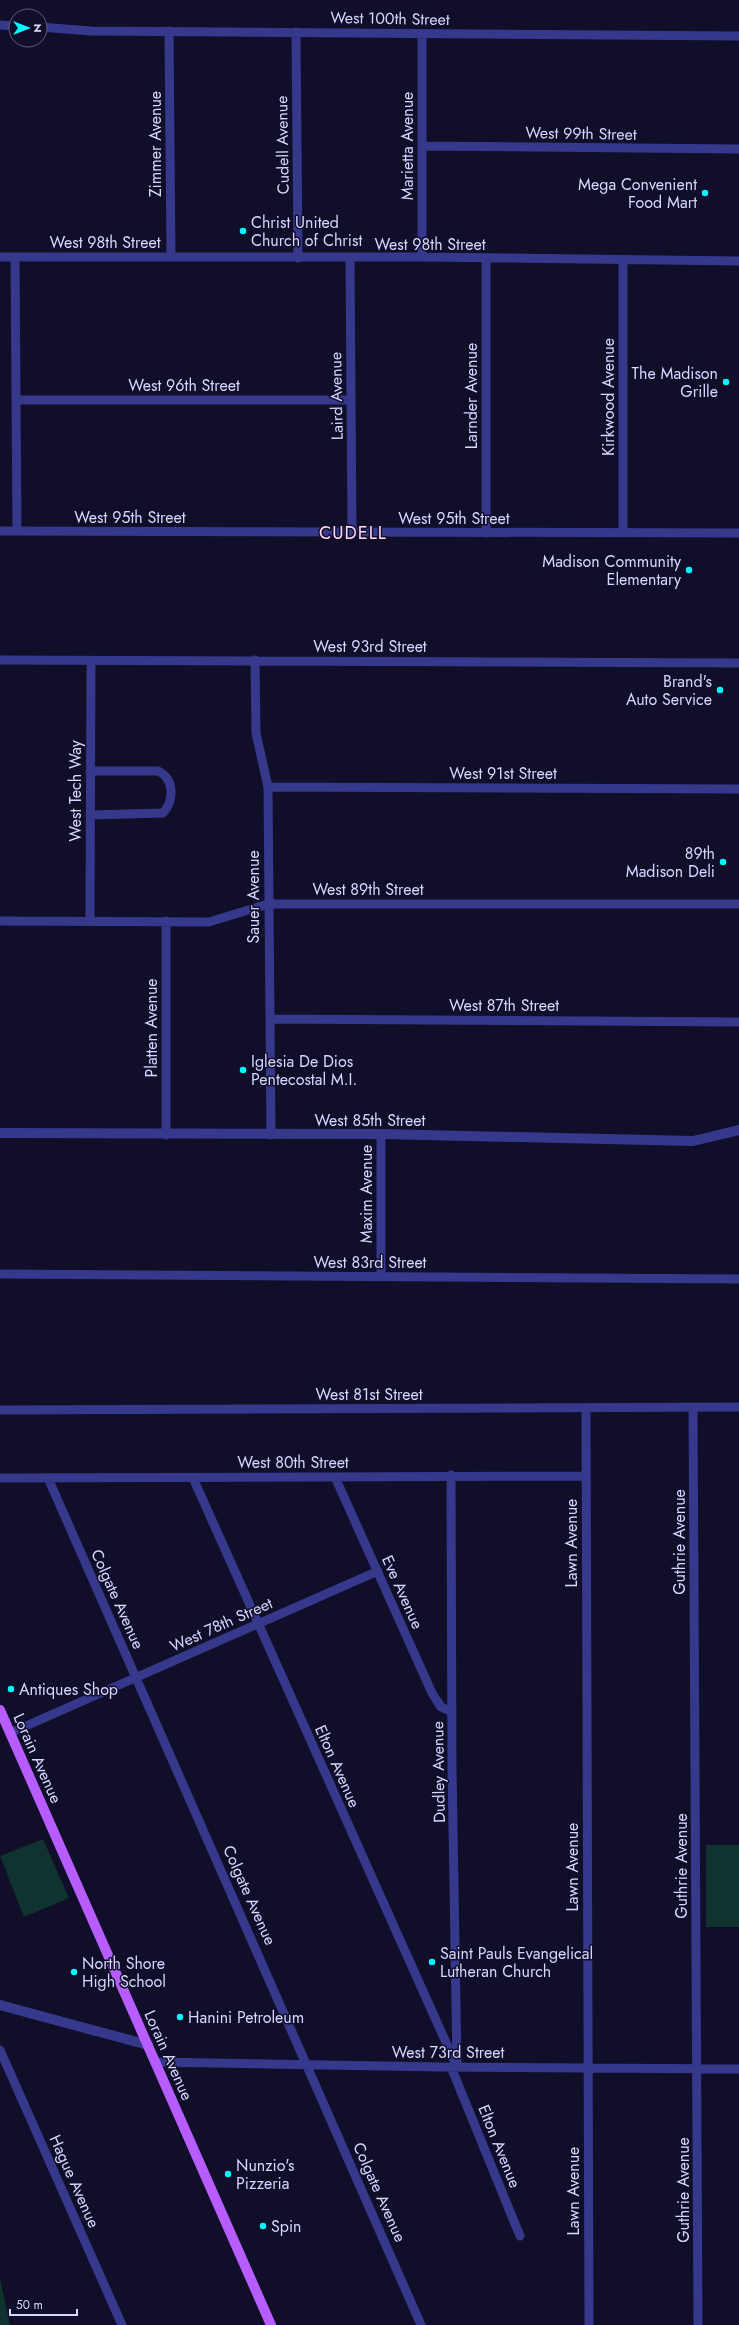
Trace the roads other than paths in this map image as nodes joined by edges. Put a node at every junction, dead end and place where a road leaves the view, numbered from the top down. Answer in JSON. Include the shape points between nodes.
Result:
{"nodes":[{"id":1,"x":48,"y":28,"type":"edge"},
{"id":2,"x":169,"y":31,"type":"junction"},
{"id":3,"x":296,"y":32,"type":"junction"},
{"id":4,"x":422,"y":34,"type":"junction"},
{"id":5,"x":739,"y":36,"type":"edge"},
{"id":6,"x":422,"y":146,"type":"junction"},
{"id":7,"x":739,"y":149,"type":"edge"},
{"id":8,"x":0,"y":257,"type":"edge"},
{"id":9,"x":15,"y":257,"type":"junction"},
{"id":10,"x":171,"y":257,"type":"junction"},
{"id":11,"x":298,"y":258,"type":"junction"},
{"id":12,"x":350,"y":258,"type":"junction"},
{"id":13,"x":422,"y":258,"type":"junction"},
{"id":14,"x":486,"y":259,"type":"junction"},
{"id":15,"x":623,"y":260,"type":"junction"},
{"id":16,"x":739,"y":262,"type":"edge"},
{"id":17,"x":17,"y":400,"type":"junction"},
{"id":18,"x":351,"y":400,"type":"junction"},
{"id":19,"x":0,"y":531,"type":"edge"},
{"id":20,"x":17,"y":531,"type":"junction"},
{"id":21,"x":352,"y":532,"type":"junction"},
{"id":22,"x":486,"y":533,"type":"junction"},
{"id":23,"x":739,"y":533,"type":"edge"},
{"id":24,"x":623,"y":534,"type":"junction"},
{"id":25,"x":0,"y":660,"type":"edge"},
{"id":26,"x":255,"y":660,"type":"junction"},
{"id":27,"x":91,"y":661,"type":"junction"},
{"id":28,"x":739,"y":663,"type":"edge"},
{"id":29,"x":90,"y":771,"type":"junction"},
{"id":30,"x":268,"y":787,"type":"junction"},
{"id":31,"x":739,"y":789,"type":"edge"},
{"id":32,"x":90,"y":815,"type":"junction"},
{"id":33,"x":268,"y":904,"type":"junction"},
{"id":34,"x":739,"y":904,"type":"edge"},
{"id":35,"x":0,"y":921,"type":"edge"},
{"id":36,"x":90,"y":921,"type":"junction"},
{"id":37,"x":166,"y":921,"type":"junction"},
{"id":38,"x":270,"y":1019,"type":"junction"},
{"id":39,"x":739,"y":1022,"type":"edge"},
{"id":40,"x":739,"y":1130,"type":"edge"},
{"id":41,"x":0,"y":1133,"type":"edge"},
{"id":42,"x":381,"y":1134,"type":"junction"},
{"id":43,"x":166,"y":1135,"type":"junction"},
{"id":44,"x":271,"y":1135,"type":"junction"},
{"id":45,"x":0,"y":1274,"type":"edge"},
{"id":46,"x":381,"y":1277,"type":"junction"},
{"id":47,"x":739,"y":1279,"type":"edge"},
{"id":48,"x":693,"y":1407,"type":"junction"},
{"id":49,"x":739,"y":1407,"type":"edge"},
{"id":50,"x":586,"y":1409,"type":"junction"},
{"id":51,"x":0,"y":1410,"type":"edge"},
{"id":52,"x":451,"y":1476,"type":"junction"},
{"id":53,"x":586,"y":1476,"type":"junction"},
{"id":54,"x":335,"y":1477,"type":"junction"},
{"id":55,"x":0,"y":1478,"type":"edge"},
{"id":56,"x":48,"y":1478,"type":"junction"},
{"id":57,"x":193,"y":1478,"type":"junction"},
{"id":58,"x":378,"y":1571,"type":"junction"},
{"id":59,"x":259,"y":1624,"type":"junction"},
{"id":60,"x":137,"y":1678,"type":"junction"},
{"id":61,"x":0,"y":1710,"type":"edge"},
{"id":62,"x":452,"y":1712,"type":"junction"},
{"id":63,"x":10,"y":1733,"type":"junction"},
{"id":64,"x":0,"y":2005,"type":"edge"},
{"id":65,"x":148,"y":2045,"type":"junction"},
{"id":66,"x":0,"y":2050,"type":"edge"},
{"id":67,"x":156,"y":2062,"type":"junction"},
{"id":68,"x":308,"y":2065,"type":"junction"},
{"id":69,"x":454,"y":2067,"type":"junction"},
{"id":70,"x":587,"y":2067,"type":"junction"},
{"id":71,"x":698,"y":2068,"type":"junction"},
{"id":72,"x":739,"y":2069,"type":"edge"},
{"id":73,"x":520,"y":2236,"type":"dead end"},
{"id":74,"x":122,"y":2325,"type":"edge"},
{"id":75,"x":271,"y":2325,"type":"edge"},
{"id":76,"x":421,"y":2325,"type":"edge"},
{"id":77,"x":589,"y":2325,"type":"edge"},
{"id":78,"x":698,"y":2325,"type":"edge"}],
"edges":[{"from":1,"to":2,"type":"street","name":"West 100th Street"},
{"from":2,"to":3,"type":"street","name":"West 100th Street"},
{"from":2,"to":10,"type":"street","name":"Zimmer Avenue"},
{"from":3,"to":4,"type":"street","name":"West 100th Street"},
{"from":3,"to":11,"type":"street","name":"Cudell Avenue"},
{"from":4,"to":5,"type":"street","name":"West 100th Street"},
{"from":4,"to":6,"type":"street","name":"Marietta Avenue"},
{"from":6,"to":7,"type":"street","name":"West 99th Street"},
{"from":6,"to":13,"type":"street","name":"Marietta Avenue"},
{"from":8,"to":9,"type":"street","name":"West 98th Street"},
{"from":9,"to":10,"type":"street","name":"West 98th Street"},
{"from":9,"to":17,"type":"street"},
{"from":10,"to":11,"type":"street","name":"West 98th Street"},
{"from":11,"to":12,"type":"street","name":"West 98th Street"},
{"from":12,"to":13,"type":"street","name":"West 98th Street"},
{"from":12,"to":18,"type":"street","name":"Laird Avenue"},
{"from":13,"to":14,"type":"street","name":"West 98th Street"},
{"from":14,"to":15,"type":"street","name":"West 98th Street"},
{"from":14,"to":22,"type":"street","name":"Larnder Avenue"},
{"from":15,"to":16,"type":"street","name":"West 98th Street"},
{"from":15,"to":24,"type":"street","name":"Kirkwood Avenue"},
{"from":17,"to":18,"type":"street","name":"West 96th Street"},
{"from":17,"to":20,"type":"street"},
{"from":18,"to":21,"type":"street","name":"Laird Avenue"},
{"from":19,"to":20,"type":"street","name":"West 95th Street"},
{"from":20,"to":21,"type":"street","name":"West 95th Street"},
{"from":21,"to":22,"type":"street","name":"West 95th Street"},
{"from":22,"to":24,"type":"street","name":"West 95th Street"},
{"from":23,"to":24,"type":"street","name":"West 95th Street"},
{"from":25,"to":27,"type":"street","name":"West 93rd Street"},
{"from":26,"to":27,"type":"street","name":"West 93rd Street"},
{"from":26,"to":28,"type":"street","name":"West 93rd Street"},
{"from":26,"to":30,"type":"street","name":"Sauer Avenue","via":[[256,733]]},
{"from":27,"to":29,"type":"street","name":"West Tech Way"},
{"from":29,"to":32,"type":"street","name":"West Tech Way"},
{"from":29,"to":32,"type":"street","via":[[158,771],[170,782],[171,802],[163,813]]},
{"from":30,"to":31,"type":"street","name":"West 91st Street"},
{"from":30,"to":33,"type":"street","name":"Sauer Avenue"},
{"from":32,"to":36,"type":"street","name":"West Tech Way"},
{"from":33,"to":34,"type":"street","name":"West 89th Street"},
{"from":33,"to":37,"type":"street","name":"West 89th Street","via":[[209,922]]},
{"from":33,"to":38,"type":"street","name":"Sauer Avenue"},
{"from":35,"to":36,"type":"street","name":"West 89th Street"},
{"from":36,"to":37,"type":"street","name":"West 89th Street"},
{"from":37,"to":43,"type":"street","name":"Platten Avenue"},
{"from":38,"to":39,"type":"street","name":"West 87th Street"},
{"from":38,"to":44,"type":"street","name":"Sauer Avenue"},
{"from":40,"to":42,"type":"street","name":"West 85th Street","via":[[694,1141]]},
{"from":41,"to":43,"type":"street","name":"West 85th Street"},
{"from":42,"to":44,"type":"street","name":"West 85th Street"},
{"from":42,"to":46,"type":"street","name":"Maxim Avenue"},
{"from":43,"to":44,"type":"street","name":"West 85th Street"},
{"from":45,"to":46,"type":"street","name":"West 83rd Street"},
{"from":46,"to":47,"type":"street","name":"West 83rd Street"},
{"from":48,"to":49,"type":"street","name":"West 81st Street"},
{"from":48,"to":50,"type":"street","name":"West 81st Street"},
{"from":48,"to":71,"type":"street","name":"Guthrie Avenue"},
{"from":50,"to":51,"type":"street","name":"West 81st Street"},
{"from":50,"to":53,"type":"street","name":"Lawn Avenue"},
{"from":52,"to":53,"type":"street","name":"West 80th Street"},
{"from":52,"to":54,"type":"street","name":"West 80th Street"},
{"from":52,"to":62,"type":"street","name":"Dudley Avenue"},
{"from":53,"to":70,"type":"street","name":"Lawn Avenue"},
{"from":54,"to":57,"type":"street","name":"West 80th Street"},
{"from":54,"to":58,"type":"street","name":"Eve Avenue"},
{"from":55,"to":56,"type":"street","name":"West 80th Street"},
{"from":56,"to":57,"type":"street","name":"West 80th Street"},
{"from":56,"to":60,"type":"street","name":"Colgate Avenue"},
{"from":57,"to":59,"type":"street","name":"Elton Avenue"},
{"from":58,"to":59,"type":"street","name":"West 78th Street"},
{"from":58,"to":62,"type":"street","name":"Eve Avenue","via":[[432,1693],[441,1707]]},
{"from":59,"to":60,"type":"street","name":"West 78th Street"},
{"from":59,"to":69,"type":"street","name":"Elton Avenue"},
{"from":60,"to":63,"type":"street","name":"West 78th Street"},
{"from":60,"to":68,"type":"street","name":"Colgate Avenue"},
{"from":61,"to":63,"type":"main road","name":"Lorain Avenue"},
{"from":62,"to":69,"type":"street","name":"Dudley Avenue"},
{"from":63,"to":65,"type":"main road","name":"Lorain Avenue"},
{"from":64,"to":65,"type":"street"},
{"from":65,"to":67,"type":"main road","name":"Lorain Avenue"},
{"from":66,"to":74,"type":"street","name":"Hague Avenue"},
{"from":67,"to":68,"type":"street","name":"West 73rd Street"},
{"from":67,"to":75,"type":"main road","name":"Lorain Avenue"},
{"from":68,"to":69,"type":"street","name":"West 73rd Street"},
{"from":68,"to":76,"type":"street","name":"Colgate Avenue"},
{"from":69,"to":70,"type":"street","name":"West 73rd Street"},
{"from":69,"to":73,"type":"street","name":"Elton Avenue"},
{"from":70,"to":71,"type":"street","name":"West 73rd Street"},
{"from":70,"to":77,"type":"street","name":"Lawn Avenue"},
{"from":71,"to":72,"type":"street","name":"West 73rd Street"},
{"from":71,"to":78,"type":"street","name":"Guthrie Avenue"}]}
